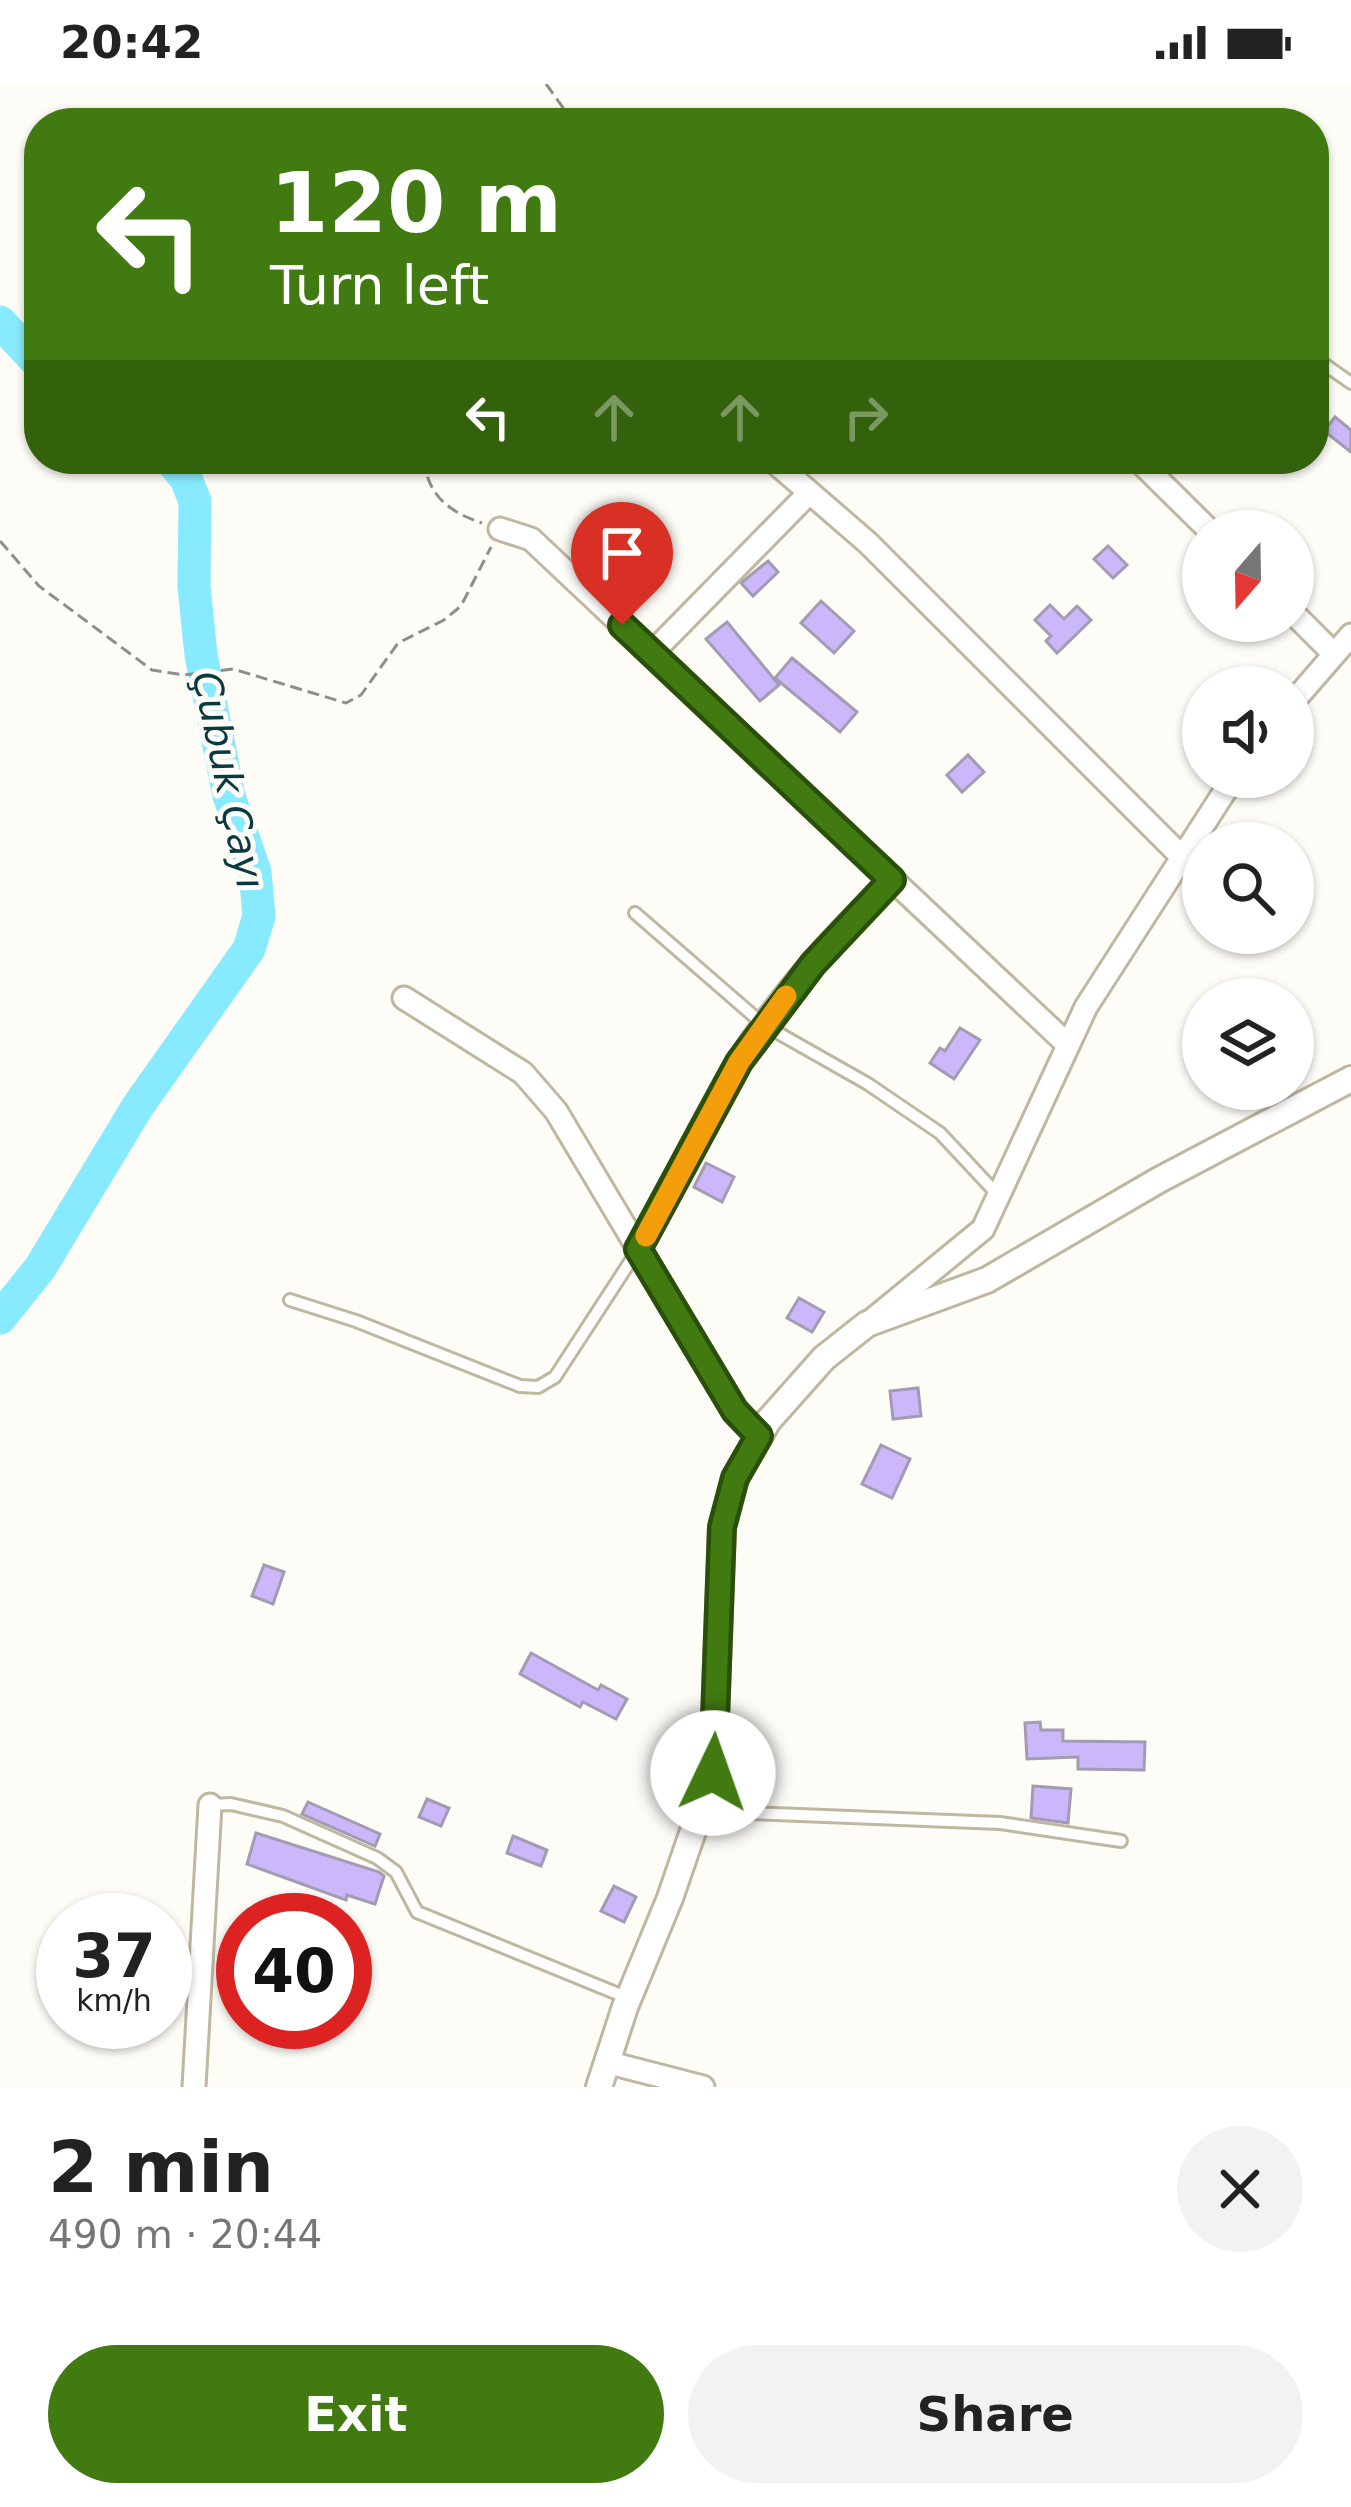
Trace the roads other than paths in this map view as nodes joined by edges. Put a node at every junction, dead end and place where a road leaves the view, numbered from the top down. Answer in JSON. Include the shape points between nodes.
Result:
{"nodes":[{"id":1,"x":787,"y":474,"type":"edge"},
{"id":2,"x":1152,"y":474,"type":"edge"},
{"id":3,"x":809,"y":493,"type":"junction"},
{"id":4,"x":1189,"y":510,"type":"edge"},
{"id":5,"x":500,"y":529,"type":"road end"},
{"id":6,"x":1314,"y":633,"type":"edge"},
{"id":7,"x":1351,"y":635,"type":"edge"},
{"id":8,"x":652,"y":653,"type":"junction"},
{"id":9,"x":1334,"y":653,"type":"junction"},
{"id":10,"x":1314,"y":676,"type":"edge"},
{"id":11,"x":1182,"y":857,"type":"edge"},
{"id":12,"x":1182,"y":859,"type":"edge"},
{"id":13,"x":892,"y":880,"type":"junction"},
{"id":14,"x":635,"y":913,"type":"dead end"},
{"id":15,"x":404,"y":998,"type":"dead end"},
{"id":16,"x":764,"y":1025,"type":"junction"},
{"id":17,"x":1067,"y":1044,"type":"junction"},
{"id":18,"x":1351,"y":1078,"type":"edge"},
{"id":19,"x":1000,"y":1198,"type":"junction"},
{"id":20,"x":638,"y":1249,"type":"junction"},
{"id":21,"x":290,"y":1300,"type":"dead end"},
{"id":22,"x":867,"y":1324,"type":"junction"},
{"id":23,"x":759,"y":1436,"type":"junction"},
{"id":24,"x":210,"y":1804,"type":"joint"},
{"id":25,"x":701,"y":1811,"type":"junction"},
{"id":26,"x":1121,"y":1841,"type":"dead end"},
{"id":27,"x":628,"y":1998,"type":"junction"},
{"id":28,"x":603,"y":2075,"type":"edge"},
{"id":29,"x":194,"y":2087,"type":"edge"},
{"id":30,"x":703,"y":2087,"type":"edge"}],
"edges":[{"from":1,"to":3,"type":"street"},
{"from":2,"to":4,"type":"street"},
{"from":3,"to":8,"type":"street"},
{"from":3,"to":11,"type":"street"},
{"from":5,"to":8,"type":"street","via":[[531,539]]},
{"from":6,"to":9,"type":"street"},
{"from":7,"to":9,"type":"street"},
{"from":8,"to":13,"type":"street"},
{"from":9,"to":10,"type":"street"},
{"from":12,"to":17,"type":"street"},
{"from":13,"to":16,"type":"street"},
{"from":13,"to":17,"type":"street"},
{"from":14,"to":16,"type":"lane"},
{"from":15,"to":20,"type":"street","via":[[523,1073],[556,1111]]},
{"from":16,"to":19,"type":"lane","via":[[940,1132]]},
{"from":16,"to":20,"type":"street"},
{"from":17,"to":19,"type":"street"},
{"from":18,"to":22,"type":"street","via":[[987,1280]]},
{"from":19,"to":22,"type":"street","via":[[983,1229]]},
{"from":20,"to":21,"type":"lane","via":[[561,1370],[538,1387]]},
{"from":20,"to":23,"type":"street","via":[[735,1411]]},
{"from":22,"to":23,"type":"street","via":[[816,1366]]},
{"from":23,"to":25,"type":"street","via":[[735,1478],[722,1527],[716,1750]]},
{"from":24,"to":27,"type":"lane","via":[[284,1816],[377,1858],[395,1871],[417,1912]]},
{"from":24,"to":29,"type":"street"},
{"from":25,"to":26,"type":"lane","via":[[1000,1822]]},
{"from":25,"to":27,"type":"street"},
{"from":27,"to":28,"type":"street"},
{"from":28,"to":30,"type":"street"}]}
